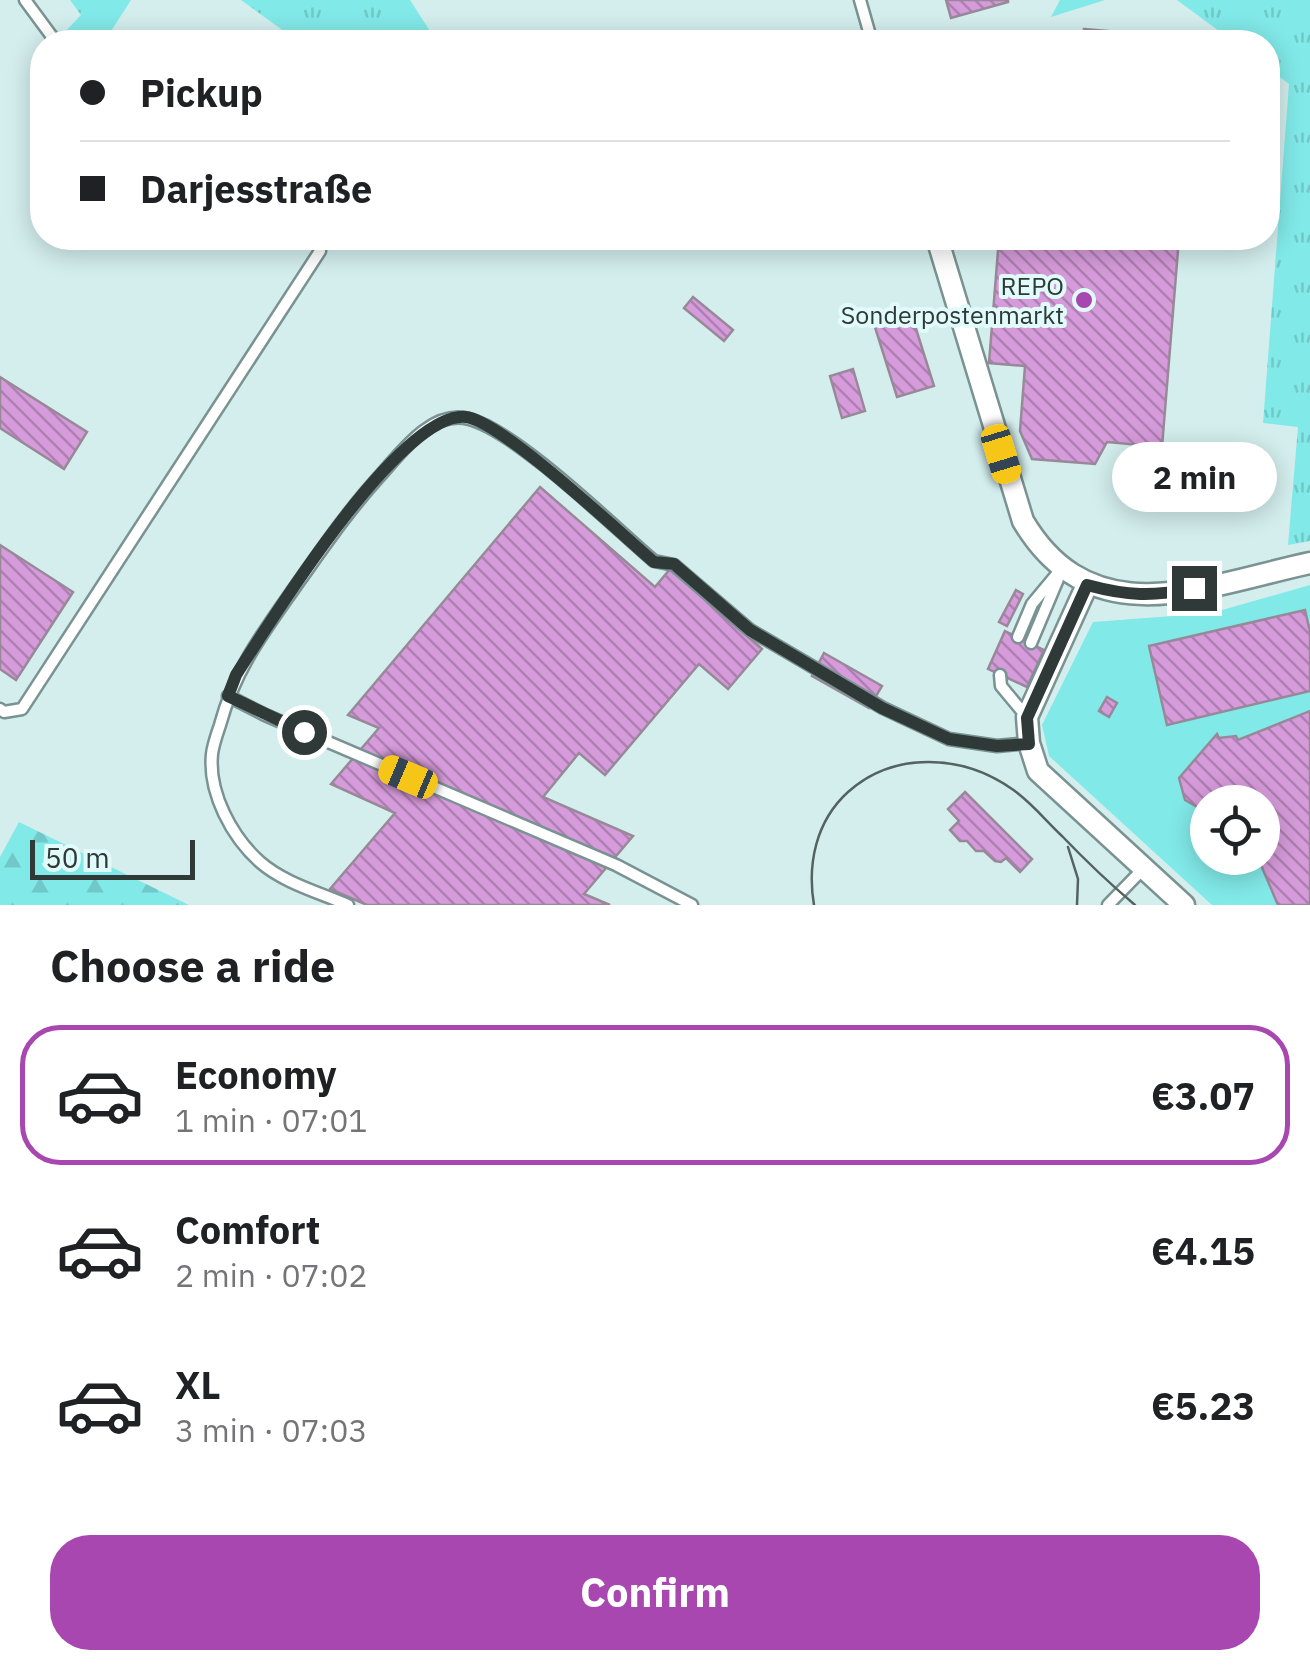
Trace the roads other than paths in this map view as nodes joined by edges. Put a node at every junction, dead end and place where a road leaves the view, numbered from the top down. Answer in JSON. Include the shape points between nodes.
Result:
{"nodes":[{"id":1,"x":25,"y":0,"type":"edge"},
{"id":2,"x":860,"y":0,"type":"edge"},
{"id":3,"x":47,"y":30,"type":"edge"},
{"id":4,"x":869,"y":30,"type":"edge"},
{"id":5,"x":320,"y":250,"type":"edge"},
{"id":6,"x":941,"y":250,"type":"edge"},
{"id":7,"x":1310,"y":562,"type":"edge"},
{"id":8,"x":1062,"y":568,"type":"junction"},
{"id":9,"x":1087,"y":585,"type":"junction"},
{"id":10,"x":1018,"y":637,"type":"dead end"},
{"id":11,"x":1031,"y":643,"type":"dead end"},
{"id":12,"x":1000,"y":675,"type":"dead end"},
{"id":13,"x":1014,"y":681,"type":"dead end"},
{"id":14,"x":228,"y":696,"type":"junction"},
{"id":15,"x":0,"y":709,"type":"edge"},
{"id":16,"x":1020,"y":709,"type":"junction"},
{"id":17,"x":1029,"y":744,"type":"junction"},
{"id":18,"x":1143,"y":869,"type":"junction"},
{"id":19,"x":348,"y":905,"type":"edge"},
{"id":20,"x":692,"y":905,"type":"edge"},
{"id":21,"x":1108,"y":905,"type":"edge"},
{"id":22,"x":1184,"y":905,"type":"edge"}],
"edges":[{"from":1,"to":3,"type":"lane"},
{"from":2,"to":4,"type":"lane"},
{"from":5,"to":15,"type":"lane","via":[[22,709]]},
{"from":6,"to":8,"type":"street","via":[[1023,521]]},
{"from":7,"to":9,"type":"street","via":[[1155,596]]},
{"from":8,"to":9,"type":"street"},
{"from":8,"to":10,"type":"lane","via":[[1032,604]]},
{"from":8,"to":11,"type":"lane"},
{"from":9,"to":16,"type":"street"},
{"from":12,"to":16,"type":"lane"},
{"from":13,"to":16,"type":"lane"},
{"from":14,"to":17,"type":"lane","via":[[266,628],[352,507],[419,434],[466,417],[527,453],[654,562],[674,564],[750,630],[882,708],[949,739]]},
{"from":14,"to":19,"type":"lane","via":[[212,754],[215,788],[231,828],[274,874]]},
{"from":14,"to":20,"type":"lane"},
{"from":16,"to":17,"type":"street"},
{"from":17,"to":18,"type":"street","via":[[1038,771]]},
{"from":18,"to":21,"type":"lane"},
{"from":18,"to":22,"type":"street"}]}
